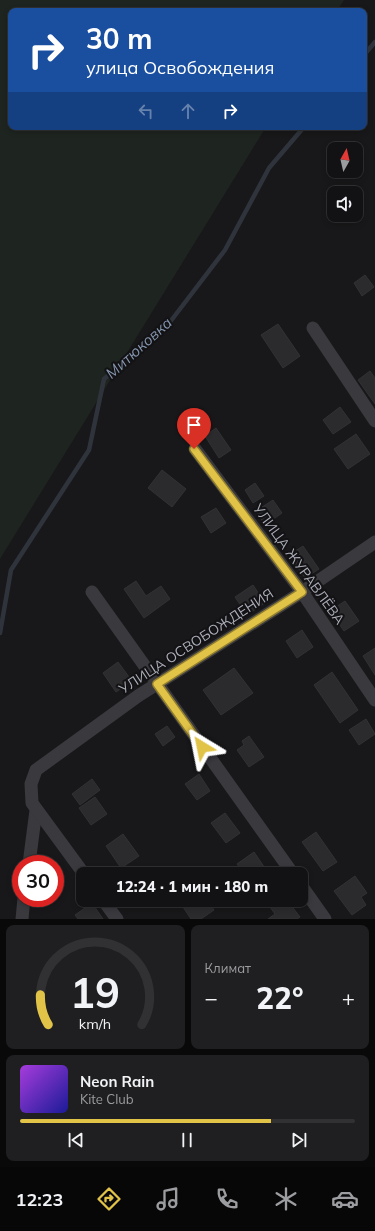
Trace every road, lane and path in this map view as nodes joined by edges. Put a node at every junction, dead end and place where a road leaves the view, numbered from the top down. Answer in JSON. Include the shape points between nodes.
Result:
{"nodes":[{"id":1,"x":313,"y":328,"type":"dead end"},
{"id":2,"x":375,"y":420,"type":"edge"},
{"id":3,"x":194,"y":449,"type":"dead end"},
{"id":4,"x":375,"y":542,"type":"edge"},
{"id":5,"x":92,"y":592,"type":"dead end"},
{"id":6,"x":302,"y":592,"type":"junction"},
{"id":7,"x":157,"y":684,"type":"junction"},
{"id":8,"x":375,"y":700,"type":"edge"},
{"id":9,"x":36,"y":810,"type":"junction"},
{"id":10,"x":30,"y":855,"type":"edge"},
{"id":11,"x":79,"y":867,"type":"edge"},
{"id":12,"x":288,"y":867,"type":"edge"},
{"id":13,"x":308,"y":895,"type":"edge"},
{"id":14,"x":23,"y":907,"type":"edge"},
{"id":15,"x":108,"y":907,"type":"edge"},
{"id":16,"x":22,"y":919,"type":"edge"},
{"id":17,"x":117,"y":919,"type":"edge"},
{"id":18,"x":325,"y":919,"type":"edge"}],
"edges":[{"from":1,"to":2,"type":"street"},
{"from":3,"to":6,"type":"street","name":"УЛИЦА ЖУРАВЛЁВА"},
{"from":4,"to":6,"type":"street","name":"УЛИЦА ОСВОБОЖДЕНИЯ"},
{"from":5,"to":7,"type":"street"},
{"from":6,"to":7,"type":"street","name":"УЛИЦА ОСВОБОЖДЕНИЯ"},
{"from":6,"to":8,"type":"street","name":"УЛИЦА ЖУРАВЛЁВА"},
{"from":7,"to":9,"type":"street","name":"УЛИЦА ОСВОБОЖДЕНИЯ","via":[[36,770],[31,793]]},
{"from":7,"to":12,"type":"street"},
{"from":9,"to":10,"type":"street"},
{"from":9,"to":11,"type":"street"},
{"from":13,"to":18,"type":"street"},
{"from":14,"to":16,"type":"street"},
{"from":15,"to":17,"type":"street"}]}
